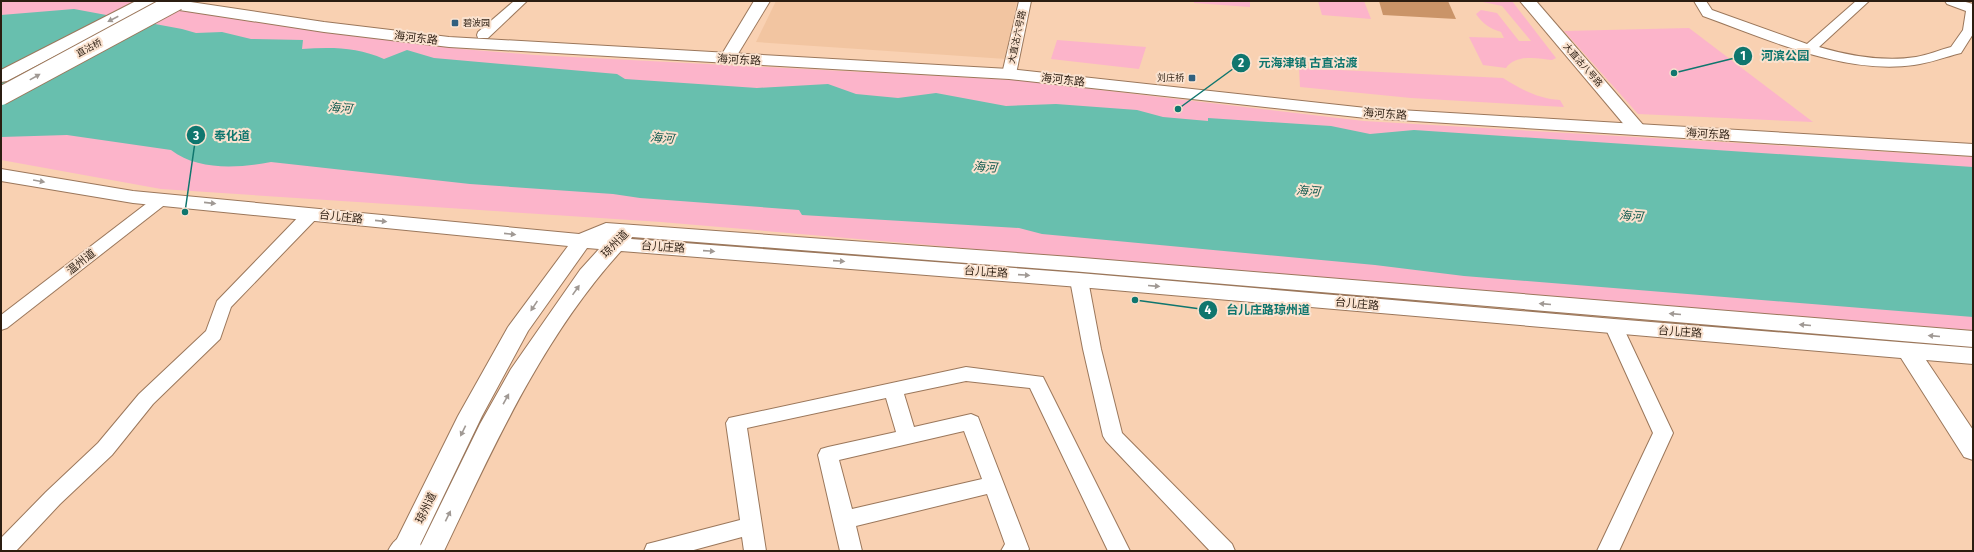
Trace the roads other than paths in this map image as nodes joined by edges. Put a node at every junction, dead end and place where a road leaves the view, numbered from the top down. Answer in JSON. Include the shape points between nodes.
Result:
{"nodes":[{"id":1,"x":148,"y":1,"type":"edge"},
{"id":2,"x":154,"y":1,"type":"edge"},
{"id":3,"x":177,"y":1,"type":"edge"},
{"id":4,"x":208,"y":1,"type":"edge"},
{"id":5,"x":244,"y":1,"type":"edge"},
{"id":6,"x":521,"y":1,"type":"edge"},
{"id":7,"x":753,"y":1,"type":"edge"},
{"id":8,"x":762,"y":1,"type":"edge"},
{"id":9,"x":1025,"y":1,"type":"edge"},
{"id":10,"x":1528,"y":1,"type":"edge"},
{"id":11,"x":1700,"y":1,"type":"edge"},
{"id":12,"x":1863,"y":1,"type":"edge"},
{"id":13,"x":1951,"y":1,"type":"edge"},
{"id":14,"x":1973,"y":8,"type":"edge"},
{"id":15,"x":265,"y":9,"type":"junction"},
{"id":16,"x":483,"y":35,"type":"junction"},
{"id":17,"x":1809,"y":49,"type":"junction"},
{"id":18,"x":725,"y":54,"type":"junction"},
{"id":19,"x":1011,"y":68,"type":"junction"},
{"id":20,"x":1,"y":77,"type":"edge"},
{"id":21,"x":1,"y":96,"type":"edge"},
{"id":22,"x":1634,"y":126,"type":"junction"},
{"id":23,"x":1973,"y":138,"type":"edge"},
{"id":24,"x":1973,"y":150,"type":"edge"},
{"id":25,"x":1,"y":175,"type":"edge"},
{"id":26,"x":161,"y":200,"type":"junction"},
{"id":27,"x":311,"y":214,"type":"junction"},
{"id":28,"x":623,"y":237,"type":"junction"},
{"id":29,"x":582,"y":241,"type":"junction"},
{"id":30,"x":1079,"y":280,"type":"junction"},
{"id":31,"x":1,"y":324,"type":"edge"},
{"id":32,"x":1614,"y":327,"type":"junction"},
{"id":33,"x":1973,"y":339,"type":"edge"},
{"id":34,"x":1907,"y":350,"type":"junction"},
{"id":35,"x":1973,"y":356,"type":"edge"},
{"id":36,"x":893,"y":389,"type":"junction"},
{"id":37,"x":906,"y":436,"type":"junction"},
{"id":38,"x":1973,"y":450,"type":"edge"},
{"id":39,"x":994,"y":484,"type":"junction"},
{"id":40,"x":844,"y":520,"type":"junction"},
{"id":41,"x":750,"y":526,"type":"junction"},
{"id":42,"x":411,"y":550,"type":"edge"},
{"id":43,"x":2,"y":551,"type":"edge"},
{"id":44,"x":655,"y":551,"type":"edge"},
{"id":45,"x":755,"y":551,"type":"edge"},
{"id":46,"x":851,"y":551,"type":"edge"},
{"id":47,"x":1012,"y":551,"type":"edge"},
{"id":48,"x":1119,"y":551,"type":"edge"},
{"id":49,"x":1224,"y":551,"type":"edge"},
{"id":50,"x":1608,"y":551,"type":"edge"}],
"edges":[{"from":1,"to":20,"type":"main road","name":"直沽桥","one_way":true},
{"from":2,"to":18,"type":"main road","name":"海河东路","via":[[324,27],[448,42]]},
{"from":21,"to":3,"type":"main road","name":"直沽桥","one_way":true,"bridge":true},
{"from":4,"to":15,"type":"main road","name":"海河东路"},
{"from":5,"to":15,"type":"main road"},
{"from":6,"to":16,"type":"street"},
{"from":7,"to":18,"type":"street"},
{"from":8,"to":18,"type":"street"},
{"from":9,"to":19,"type":"street","name":"大直沽六号路"},
{"from":10,"to":22,"type":"street","name":"大直沽八号路"},
{"from":11,"to":17,"type":"street","via":[[1707,13]]},
{"from":12,"to":17,"type":"street"},
{"from":13,"to":14,"type":"street"},
{"from":14,"to":17,"type":"street","via":[[1969,30],[1956,50],[1908,62],[1871,61]]},
{"from":15,"to":16,"type":"main road","name":"海河东路"},
{"from":16,"to":18,"type":"main road","name":"海河东路"},
{"from":18,"to":19,"type":"main road","name":"海河东路"},
{"from":19,"to":22,"type":"main road","name":"海河东路","via":[[1366,113]]},
{"from":22,"to":23,"type":"main road","name":"海河东路"},
{"from":22,"to":24,"type":"main road","name":"海河东路"},
{"from":25,"to":26,"type":"street","name":"台儿庄路","one_way":true},
{"from":26,"to":27,"type":"street","name":"台儿庄路","one_way":true},
{"from":26,"to":31,"type":"street","name":"温州道"},
{"from":27,"to":29,"type":"street","name":"台儿庄路","one_way":true},
{"from":27,"to":43,"type":"street","via":[[222,305],[214,334],[146,399],[105,449]]},
{"from":28,"to":29,"type":"street","name":"台儿庄路"},
{"from":28,"to":30,"type":"street","name":"台儿庄路","one_way":true},
{"from":33,"to":28,"type":"street","name":"台儿庄路","one_way":true,"via":[[1078,264]]},
{"from":42,"to":28,"type":"street","name":"琼州道","one_way":true,"via":[[492,424],[519,375],[587,275]]},
{"from":29,"to":42,"type":"street","name":"琼州道","one_way":true,"via":[[519,327],[470,416]]},
{"from":30,"to":32,"type":"street","name":"台儿庄路","one_way":true},
{"from":30,"to":49,"type":"street","via":[[1113,436]]},
{"from":32,"to":34,"type":"street","name":"台儿庄路"},
{"from":32,"to":50,"type":"street","via":[[1663,433]]},
{"from":34,"to":35,"type":"street","name":"台儿庄路"},
{"from":34,"to":38,"type":"street"},
{"from":36,"to":37,"type":"street"},
{"from":36,"to":41,"type":"street","via":[[736,423]]},
{"from":36,"to":48,"type":"street","via":[[966,374],[1036,382]]},
{"from":37,"to":39,"type":"street","via":[[970,422]]},
{"from":37,"to":40,"type":"street","via":[[828,454]]},
{"from":39,"to":40,"type":"street"},
{"from":39,"to":47,"type":"street","via":[[1018,549]]},
{"from":40,"to":46,"type":"street"},
{"from":41,"to":44,"type":"street"},
{"from":41,"to":45,"type":"street"}]}
